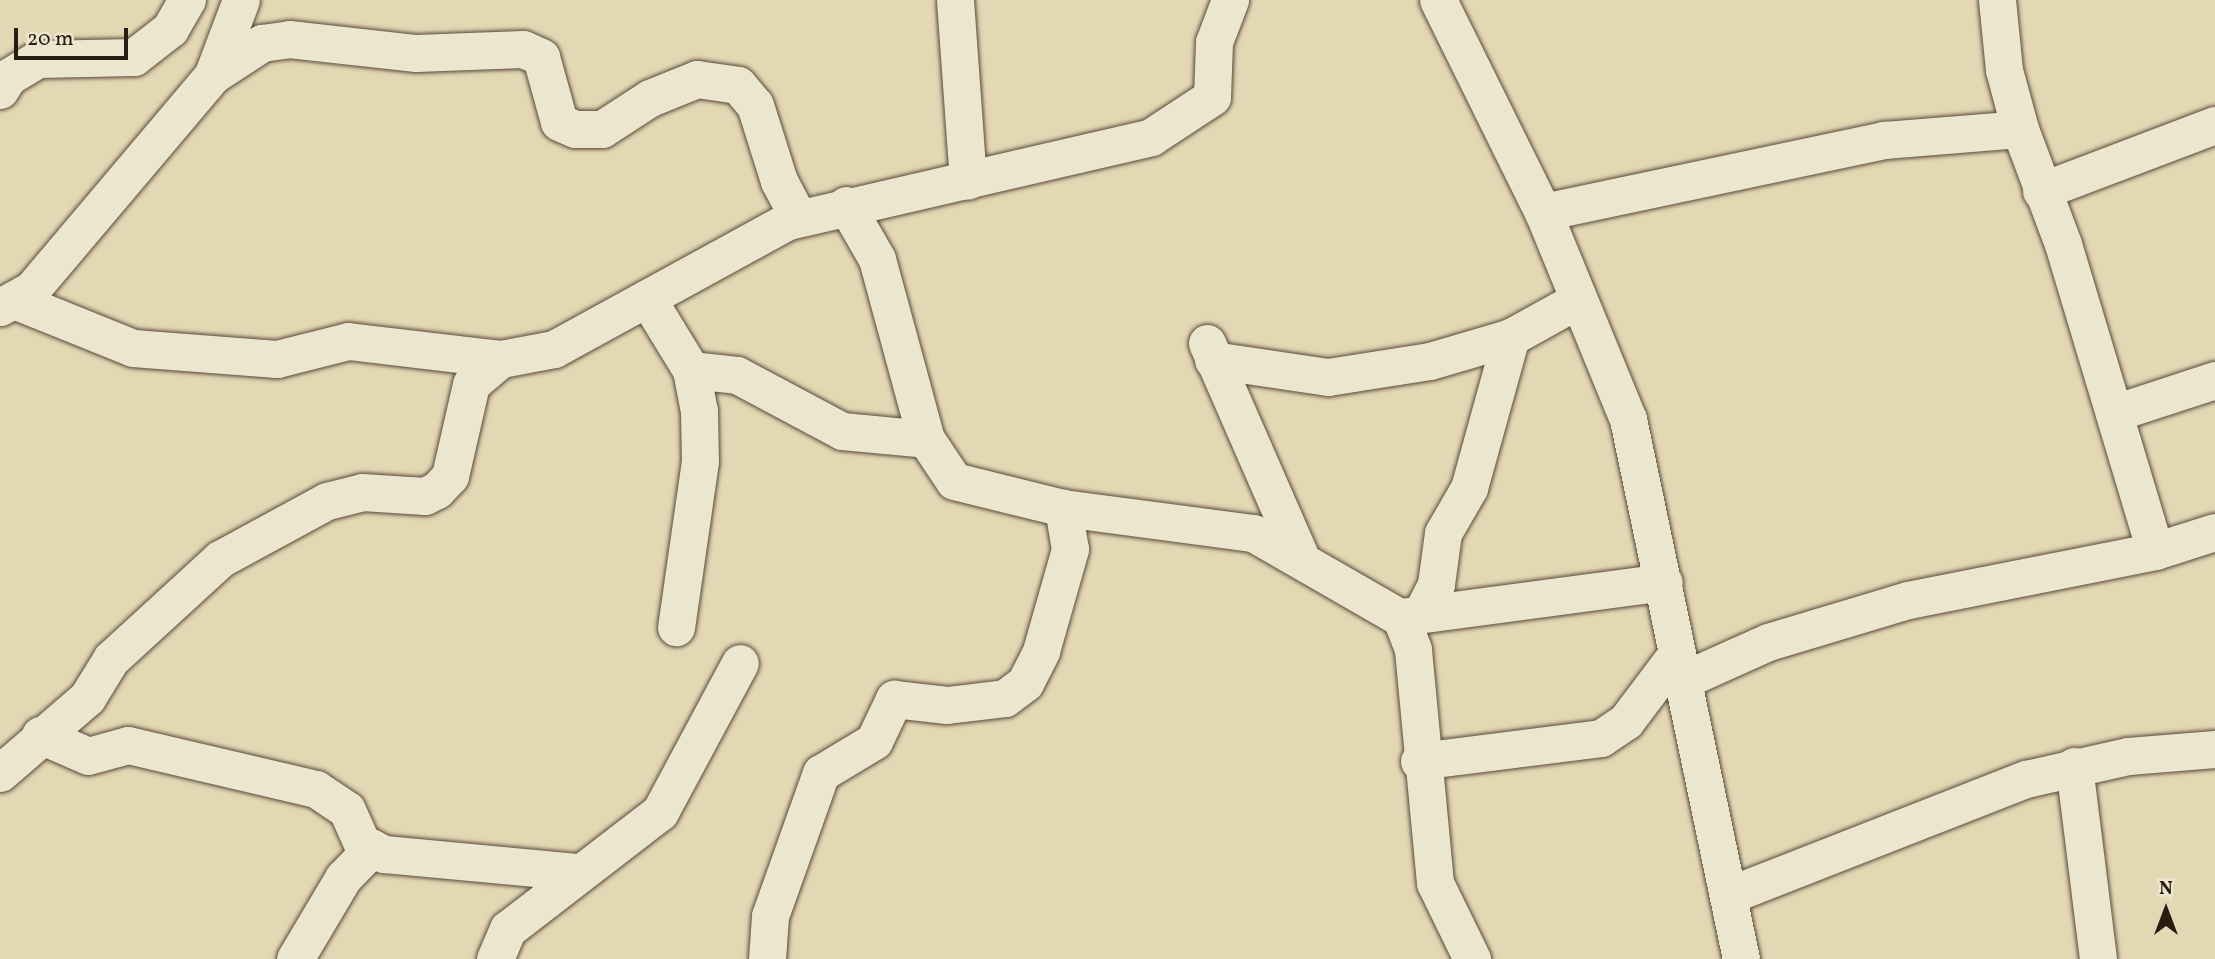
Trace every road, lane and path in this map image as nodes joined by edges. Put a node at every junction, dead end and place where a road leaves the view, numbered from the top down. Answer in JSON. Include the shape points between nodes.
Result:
{"nodes":[{"id":1,"x":187,"y":0,"type":"edge"},
{"id":2,"x":241,"y":0,"type":"edge"},
{"id":3,"x":955,"y":0,"type":"edge"},
{"id":4,"x":1230,"y":0,"type":"edge"},
{"id":5,"x":1438,"y":0,"type":"edge"},
{"id":6,"x":1997,"y":0,"type":"edge"},
{"id":7,"x":213,"y":75,"type":"junction"},
{"id":8,"x":0,"y":90,"type":"edge"},
{"id":9,"x":2215,"y":125,"type":"edge"},
{"id":10,"x":2020,"y":129,"type":"junction"},
{"id":11,"x":968,"y":181,"type":"junction"},
{"id":12,"x":2041,"y":191,"type":"junction"},
{"id":13,"x":846,"y":205,"type":"junction"},
{"id":14,"x":1543,"y":212,"type":"junction"},
{"id":15,"x":799,"y":217,"type":"junction"},
{"id":16,"x":647,"y":298,"type":"junction"},
{"id":17,"x":1576,"y":301,"type":"junction"},
{"id":18,"x":7,"y":304,"type":"edge"},
{"id":19,"x":1511,"y":337,"type":"junction"},
{"id":20,"x":501,"y":359,"type":"junction"},
{"id":21,"x":691,"y":370,"type":"junction"},
{"id":22,"x":2215,"y":380,"type":"edge"},
{"id":23,"x":2114,"y":413,"type":"junction"},
{"id":24,"x":926,"y":439,"type":"junction"},
{"id":25,"x":1063,"y":508,"type":"junction"},
{"id":26,"x":2215,"y":532,"type":"edge"},
{"id":27,"x":2155,"y":551,"type":"junction"},
{"id":28,"x":1299,"y":554,"type":"junction"},
{"id":29,"x":1664,"y":582,"type":"junction"},
{"id":30,"x":1411,"y":615,"type":"junction"},
{"id":31,"x":676,"y":627,"type":"dead end"},
{"id":32,"x":740,"y":663,"type":"dead end"},
{"id":33,"x":1678,"y":669,"type":"junction"},
{"id":34,"x":40,"y":735,"type":"junction"},
{"id":35,"x":2215,"y":749,"type":"edge"},
{"id":36,"x":1419,"y":761,"type":"junction"},
{"id":37,"x":2074,"y":766,"type":"junction"},
{"id":38,"x":0,"y":773,"type":"edge"},
{"id":39,"x":372,"y":848,"type":"junction"},
{"id":40,"x":579,"y":872,"type":"junction"},
{"id":41,"x":1732,"y":894,"type":"junction"},
{"id":42,"x":295,"y":959,"type":"edge"},
{"id":43,"x":495,"y":959,"type":"edge"},
{"id":44,"x":767,"y":959,"type":"edge"},
{"id":45,"x":1472,"y":959,"type":"edge"},
{"id":46,"x":1741,"y":959,"type":"edge"},
{"id":47,"x":2098,"y":959,"type":"edge"}],
"edges":[{"from":1,"to":8,"type":"street","via":[[170,29],[134,57],[38,59],[8,77]]},
{"from":2,"to":7,"type":"street"},
{"from":3,"to":11,"type":"street"},
{"from":4,"to":11,"type":"street","via":[[1214,42],[1216,84],[1202,107],[1151,137]]},
{"from":5,"to":14,"type":"street"},
{"from":6,"to":10,"type":"street","via":[[2004,71]]},
{"from":7,"to":15,"type":"street","via":[[262,43],[289,38],[416,53],[523,49],[541,57],[559,122],[575,129],[602,129],[675,87],[719,79],[738,85],[755,105],[779,181]]},
{"from":7,"to":18,"type":"street","via":[[32,289]]},
{"from":9,"to":12,"type":"street"},
{"from":10,"to":12,"type":"street"},
{"from":10,"to":14,"type":"street","via":[[1884,140]]},
{"from":11,"to":13,"type":"street"},
{"from":12,"to":23,"type":"street"},
{"from":13,"to":15,"type":"street"},
{"from":13,"to":24,"type":"street","via":[[877,259]]},
{"from":14,"to":17,"type":"street"},
{"from":15,"to":16,"type":"street","via":[[760,232]]},
{"from":16,"to":20,"type":"street","via":[[554,349]]},
{"from":16,"to":21,"type":"street"},
{"from":17,"to":19,"type":"street"},
{"from":17,"to":29,"type":"street","via":[[1628,419]]},
{"from":18,"to":20,"type":"street","via":[[133,348],[277,359],[348,341]]},
{"from":19,"to":28,"type":"street","via":[[1430,361],[1328,377],[1209,348]]},
{"from":19,"to":30,"type":"street","via":[[1469,488],[1443,533],[1436,584]]},
{"from":20,"to":34,"type":"street","via":[[471,384],[450,476],[437,490],[425,496],[362,492],[327,501],[220,559],[126,643],[88,698]]},
{"from":21,"to":24,"type":"street","via":[[737,375],[842,431]]},
{"from":21,"to":31,"type":"street","via":[[700,461]]},
{"from":22,"to":23,"type":"street"},
{"from":23,"to":27,"type":"street"},
{"from":24,"to":25,"type":"street","via":[[954,481]]},
{"from":25,"to":28,"type":"street","via":[[1232,528]]},
{"from":25,"to":44,"type":"street","via":[[1070,550],[1041,651],[1025,683],[1005,698],[958,704],[894,699],[874,741],[821,773],[770,916]]},
{"from":26,"to":27,"type":"street"},
{"from":27,"to":33,"type":"street","via":[[1908,600]]},
{"from":28,"to":30,"type":"street"},
{"from":29,"to":30,"type":"street"},
{"from":29,"to":33,"type":"street"},
{"from":30,"to":36,"type":"street"},
{"from":32,"to":40,"type":"street","via":[[660,812]]},
{"from":33,"to":36,"type":"street","via":[[1626,721],[1601,738]]},
{"from":33,"to":41,"type":"street"},
{"from":34,"to":38,"type":"street"},
{"from":34,"to":39,"type":"street","via":[[88,756],[128,745],[316,789],[347,810],[362,843]]},
{"from":35,"to":37,"type":"street"},
{"from":36,"to":45,"type":"street","via":[[1440,905]]},
{"from":37,"to":41,"type":"street","via":[[1954,804]]},
{"from":37,"to":47,"type":"street"},
{"from":39,"to":40,"type":"street","via":[[439,863]]},
{"from":39,"to":42,"type":"street","via":[[343,878]]},
{"from":40,"to":43,"type":"street","via":[[508,929]]},
{"from":41,"to":46,"type":"street"}]}
